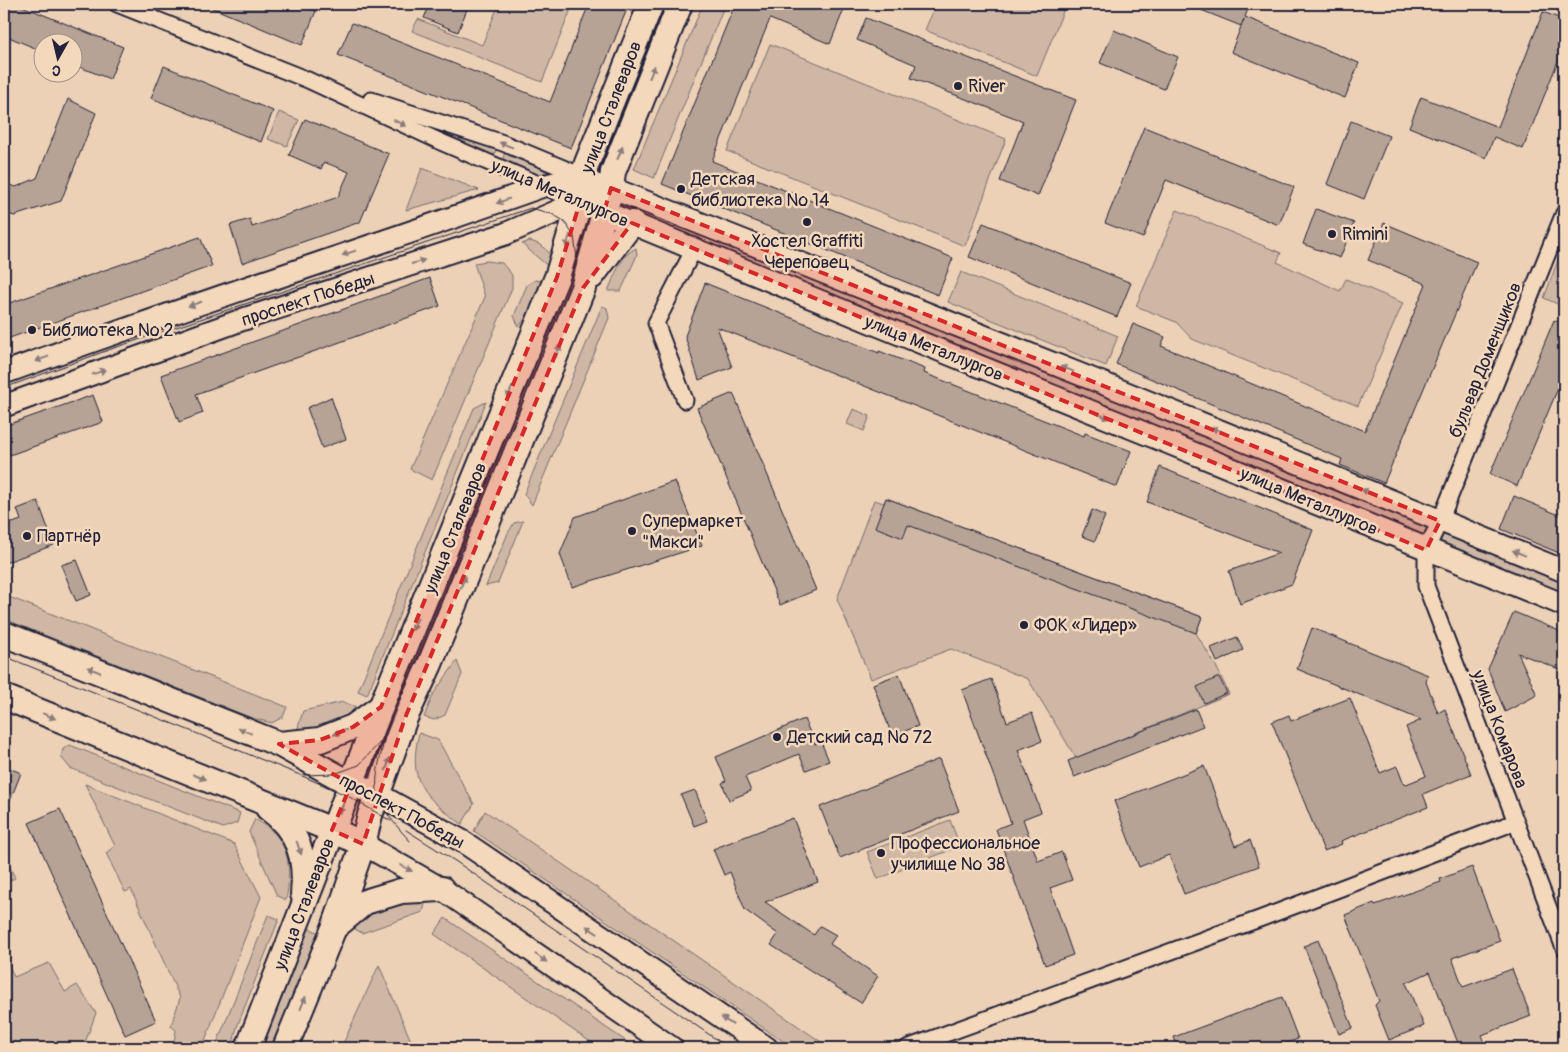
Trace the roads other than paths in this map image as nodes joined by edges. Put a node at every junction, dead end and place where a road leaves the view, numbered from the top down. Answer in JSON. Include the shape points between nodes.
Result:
{"nodes":[{"id":1,"x":116,"y":4,"type":"edge"},
{"id":2,"x":651,"y":4,"type":"edge"},
{"id":3,"x":680,"y":4,"type":"edge"},
{"id":4,"x":308,"y":80,"type":"junction"},
{"id":5,"x":583,"y":176,"type":"junction"},
{"id":6,"x":544,"y":186,"type":"junction"},
{"id":7,"x":611,"y":188,"type":"junction"},
{"id":8,"x":580,"y":202,"type":"junction"},
{"id":9,"x":604,"y":212,"type":"junction"},
{"id":10,"x":1564,"y":213,"type":"edge"},
{"id":11,"x":632,"y":223,"type":"junction"},
{"id":12,"x":694,"y":249,"type":"junction"},
{"id":13,"x":583,"y":288,"type":"junction"},
{"id":14,"x":4,"y":373,"type":"edge"},
{"id":15,"x":685,"y":400,"type":"dead end"},
{"id":16,"x":4,"y":406,"type":"edge"},
{"id":17,"x":1440,"y":521,"type":"junction"},
{"id":18,"x":1426,"y":550,"type":"junction"},
{"id":19,"x":1564,"y":571,"type":"edge"},
{"id":20,"x":1564,"y":606,"type":"edge"},
{"id":21,"x":4,"y":634,"type":"edge"},
{"id":22,"x":4,"y":697,"type":"edge"},
{"id":23,"x":381,"y":707,"type":"junction"},
{"id":24,"x":279,"y":744,"type":"junction"},
{"id":25,"x":351,"y":784,"type":"junction"},
{"id":26,"x":377,"y":794,"type":"junction"},
{"id":27,"x":256,"y":800,"type":"junction"},
{"id":28,"x":1515,"y":822,"type":"junction"},
{"id":29,"x":332,"y":830,"type":"junction"},
{"id":30,"x":363,"y":844,"type":"junction"},
{"id":31,"x":442,"y":889,"type":"junction"},
{"id":32,"x":301,"y":914,"type":"junction"},
{"id":33,"x":334,"y":928,"type":"junction"},
{"id":34,"x":1564,"y":948,"type":"edge"},
{"id":35,"x":248,"y":1048,"type":"edge"},
{"id":36,"x":285,"y":1048,"type":"edge"},
{"id":37,"x":672,"y":1048,"type":"edge"},
{"id":38,"x":767,"y":1048,"type":"edge"},
{"id":39,"x":907,"y":1048,"type":"edge"}],
"edges":[{"from":1,"to":4,"type":"street","name":"улица Металлургов"},
{"from":2,"to":5,"type":"main road","name":"улица Сталеваров"},
{"from":7,"to":3,"type":"main road","name":"улица Сталеваров","one_way":true,"via":[[613,172]]},
{"from":5,"to":4,"type":"street","name":"улица Металлургов","one_way":true,"via":[[503,144]]},
{"from":4,"to":6,"type":"street","name":"улица Металлургов","one_way":true},
{"from":5,"to":6,"type":"street","name":"проспект Победы"},
{"from":5,"to":7,"type":"street","name":"улица Металлургов"},
{"from":5,"to":8,"type":"main road","name":"улица Сталеваров"},
{"from":6,"to":8,"type":"street","name":"улица Металлургов"},
{"from":6,"to":14,"type":"street","name":"проспект Победы","one_way":true},
{"from":7,"to":8,"type":"street","name":"проспект Победы"},
{"from":7,"to":9,"type":"main road","name":"улица Сталеваров"},
{"from":17,"to":7,"type":"street","name":"улица Металлургов","one_way":true},
{"from":8,"to":9,"type":"street","name":"улица Металлургов"},
{"from":16,"to":8,"type":"street","name":"проспект Победы","one_way":true,"via":[[244,319],[505,234]]},
{"from":8,"to":23,"type":"main road","name":"улица Сталеваров","one_way":true,"via":[[557,277]]},
{"from":9,"to":11,"type":"street","name":"улица Металлургов"},
{"from":9,"to":13,"type":"main road","name":"улица Сталеваров"},
{"from":10,"to":17,"type":"street","name":"бульвар Доменщиков"},
{"from":11,"to":12,"type":"street","name":"улица Металлургов"},
{"from":11,"to":13,"type":"main road"},
{"from":12,"to":15,"type":"street","via":[[656,323]]},
{"from":12,"to":18,"type":"street","name":"улица Металлургов","one_way":true},
{"from":26,"to":13,"type":"main road","name":"улица Сталеваров","one_way":true,"via":[[405,718]]},
{"from":17,"to":18,"type":"street","name":"улица Комарова"},
{"from":19,"to":17,"type":"street","name":"улица Металлургов","one_way":true},
{"from":18,"to":20,"type":"street","name":"улица Металлургов"},
{"from":18,"to":28,"type":"street","name":"улица Комарова","via":[[1426,586]]},
{"from":24,"to":21,"type":"main road","name":"проспект Победы","one_way":true},
{"from":22,"to":27,"type":"main road","one_way":true},
{"from":23,"to":24,"type":"main road","one_way":true,"via":[[353,727],[320,740]]},
{"from":23,"to":25,"type":"main road","name":"улица Сталеваров"},
{"from":24,"to":25,"type":"main road","name":"проспект Победы"},
{"from":25,"to":26,"type":"main road","name":"проспект Победы"},
{"from":25,"to":29,"type":"main road","name":"улица Сталеваров","one_way":true},
{"from":26,"to":30,"type":"main road","name":"улица Сталеваров"},
{"from":38,"to":26,"type":"street","name":"проспект Победы","one_way":true,"via":[[462,841]]},
{"from":27,"to":29,"type":"main road"},
{"from":27,"to":32,"type":"main road","one_way":true,"via":[[279,816],[300,846],[305,876]]},
{"from":28,"to":34,"type":"street","name":"улица Комарова"},
{"from":28,"to":39,"type":"street"},
{"from":29,"to":30,"type":"main road"},
{"from":29,"to":32,"type":"main road","name":"улица Сталеваров"},
{"from":30,"to":31,"type":"street","one_way":true},
{"from":30,"to":33,"type":"main road","name":"улица Сталеваров"},
{"from":31,"to":33,"type":"main road","via":[[400,891],[365,902]]},
{"from":31,"to":37,"type":"street","one_way":true},
{"from":32,"to":35,"type":"main road","name":"улица Сталеваров"},
{"from":36,"to":33,"type":"main road","name":"улица Сталеваров","one_way":true}]}
